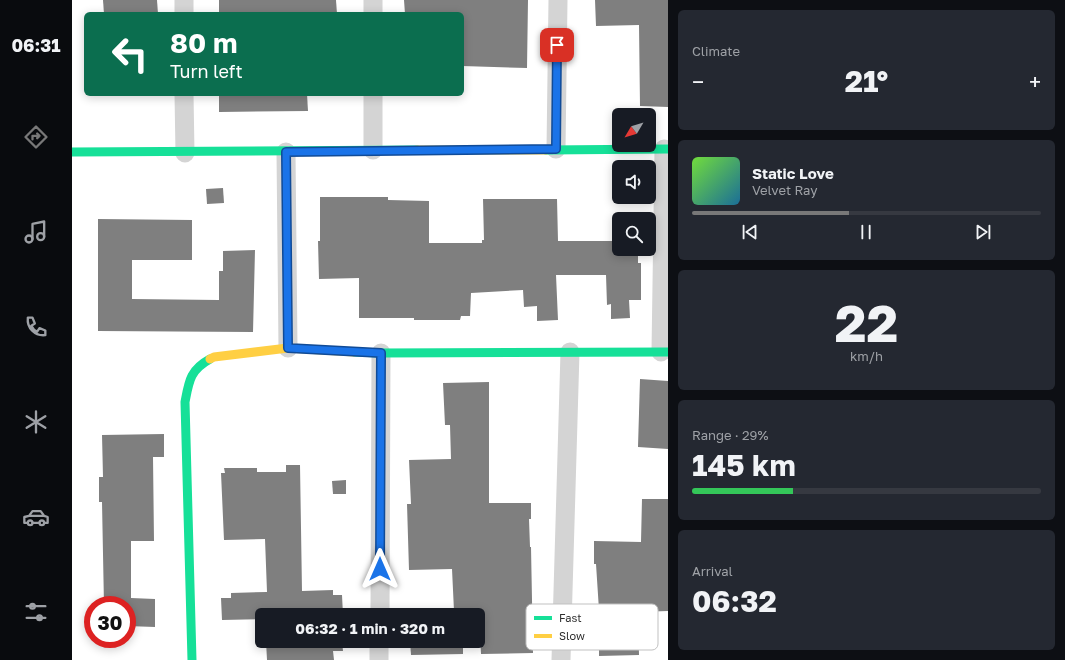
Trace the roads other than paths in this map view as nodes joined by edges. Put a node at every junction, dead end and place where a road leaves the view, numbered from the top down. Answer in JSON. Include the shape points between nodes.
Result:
{"nodes":[{"id":1,"x":184,"y":0,"type":"edge"},
{"id":2,"x":373,"y":0,"type":"edge"},
{"id":3,"x":558,"y":0,"type":"edge"},
{"id":4,"x":184,"y":12,"type":"edge"},
{"id":5,"x":373,"y":12,"type":"edge"},
{"id":6,"x":184,"y":96,"type":"edge"},
{"id":7,"x":373,"y":96,"type":"edge"},
{"id":8,"x":556,"y":149,"type":"junction"},
{"id":9,"x":666,"y":149,"type":"edge"},
{"id":10,"x":373,"y":150,"type":"junction"},
{"id":11,"x":72,"y":152,"type":"edge"},
{"id":12,"x":286,"y":152,"type":"junction"},
{"id":13,"x":185,"y":153,"type":"junction"},
{"id":14,"x":288,"y":348,"type":"junction"},
{"id":15,"x":570,"y":352,"type":"junction"},
{"id":16,"x":665,"y":352,"type":"edge"},
{"id":17,"x":381,"y":353,"type":"junction"},
{"id":18,"x":563,"y":604,"type":"edge"},
{"id":19,"x":380,"y":608,"type":"edge"},
{"id":20,"x":380,"y":648,"type":"edge"},
{"id":21,"x":561,"y":650,"type":"edge"},
{"id":22,"x":192,"y":660,"type":"edge"},
{"id":23,"x":379,"y":660,"type":"edge"},
{"id":24,"x":561,"y":660,"type":"edge"}],
"edges":[{"from":1,"to":4,"type":"street"},
{"from":2,"to":5,"type":"street"},
{"from":3,"to":8,"type":"street"},
{"from":6,"to":13,"type":"street"},
{"from":7,"to":10,"type":"street"},
{"from":8,"to":9,"type":"street"},
{"from":8,"to":10,"type":"street"},
{"from":9,"to":16,"type":"street"},
{"from":10,"to":12,"type":"street"},
{"from":11,"to":13,"type":"street"},
{"from":12,"to":13,"type":"street"},
{"from":12,"to":14,"type":"street"},
{"from":14,"to":17,"type":"street"},
{"from":14,"to":22,"type":"street","via":[[214,358],[201,364],[190,377],[185,402]]},
{"from":15,"to":16,"type":"street"},
{"from":15,"to":17,"type":"street"},
{"from":15,"to":18,"type":"street"},
{"from":17,"to":19,"type":"street"},
{"from":20,"to":23,"type":"street"},
{"from":21,"to":24,"type":"street"}]}
